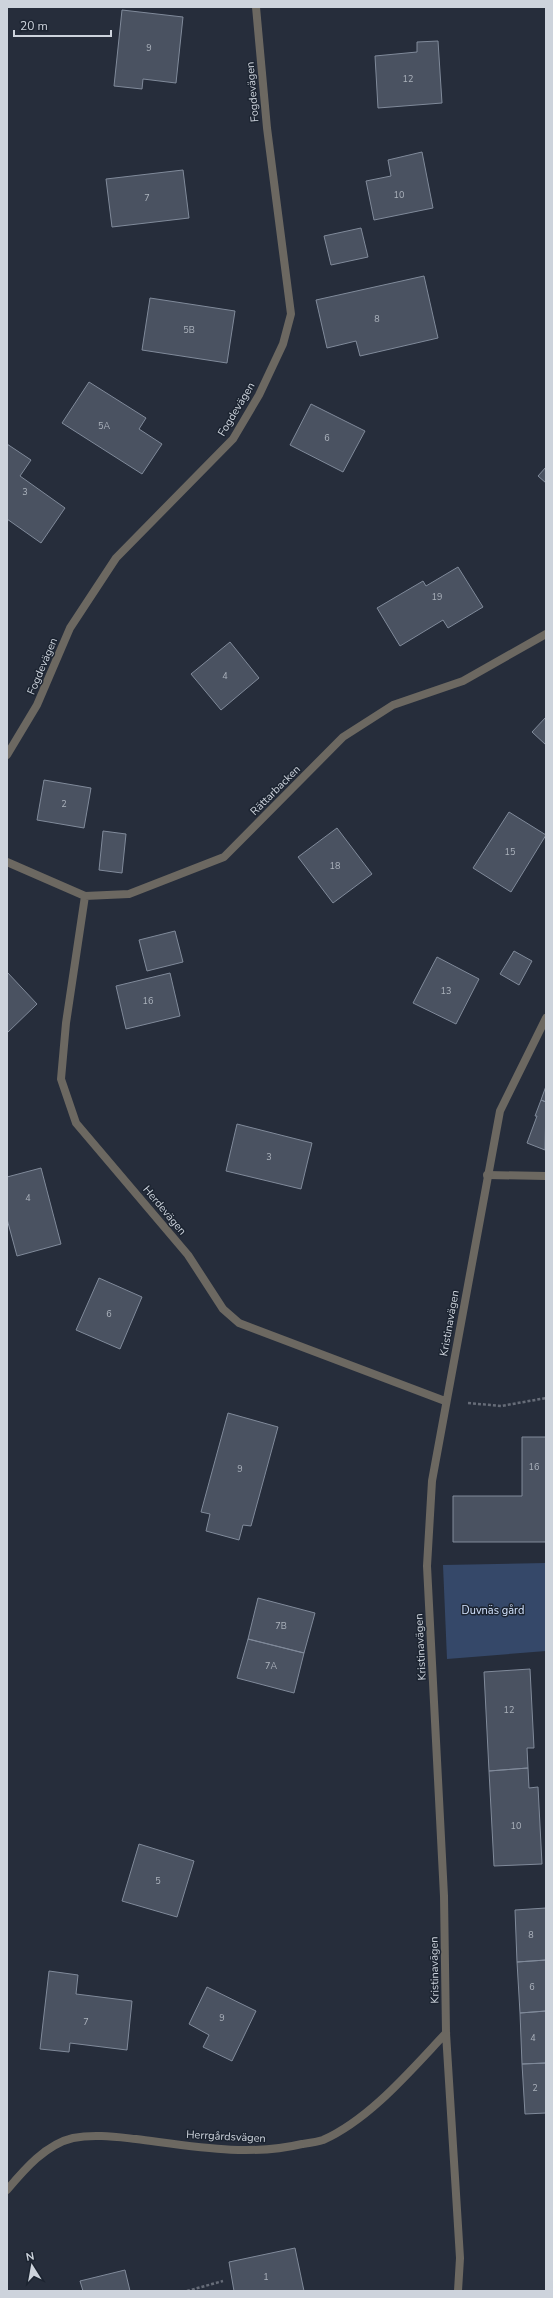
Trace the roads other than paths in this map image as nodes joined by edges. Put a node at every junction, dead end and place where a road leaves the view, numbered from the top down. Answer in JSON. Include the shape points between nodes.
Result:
{"nodes":[{"id":1,"x":256,"y":7,"type":"edge"},
{"id":2,"x":546,"y":634,"type":"edge"},
{"id":3,"x":7,"y":755,"type":"edge"},
{"id":4,"x":7,"y":862,"type":"edge"},
{"id":5,"x":85,"y":896,"type":"junction"},
{"id":6,"x":546,"y":1018,"type":"edge"},
{"id":7,"x":487,"y":1175,"type":"junction"},
{"id":8,"x":546,"y":1176,"type":"edge"},
{"id":9,"x":445,"y":1401,"type":"junction"},
{"id":10,"x":446,"y":2033,"type":"junction"},
{"id":11,"x":7,"y":2190,"type":"edge"},
{"id":12,"x":458,"y":2291,"type":"edge"}],
"edges":[{"from":1,"to":3,"type":"street","name":"Fogdevägen","via":[[267,128],[291,314],[284,344],[259,395],[233,439],[116,558],[70,628],[37,705]]},
{"from":2,"to":5,"type":"street","name":"Rättarbacken","via":[[463,681],[393,705],[343,737],[224,857],[129,894]]},
{"from":4,"to":5,"type":"street","name":"Rättarbacken"},
{"from":5,"to":9,"type":"street","name":"Herdevägen","via":[[66,1023],[61,1079],[76,1122],[188,1255],[223,1309],[239,1323]]},
{"from":6,"to":7,"type":"street","name":"Kristinavägen","via":[[500,1111]]},
{"from":7,"to":8,"type":"street"},
{"from":7,"to":9,"type":"street","name":"Kristinavägen"},
{"from":9,"to":10,"type":"street","name":"Kristinavägen","via":[[432,1481],[427,1566],[444,1896]]},
{"from":10,"to":11,"type":"street","name":"Herrgårdsvägen","via":[[361,2116],[322,2140],[286,2148],[254,2150],[102,2136],[72,2138],[50,2149],[21,2173]]},
{"from":10,"to":12,"type":"street","name":"Kristinavägen","via":[[460,2258]]}]}
